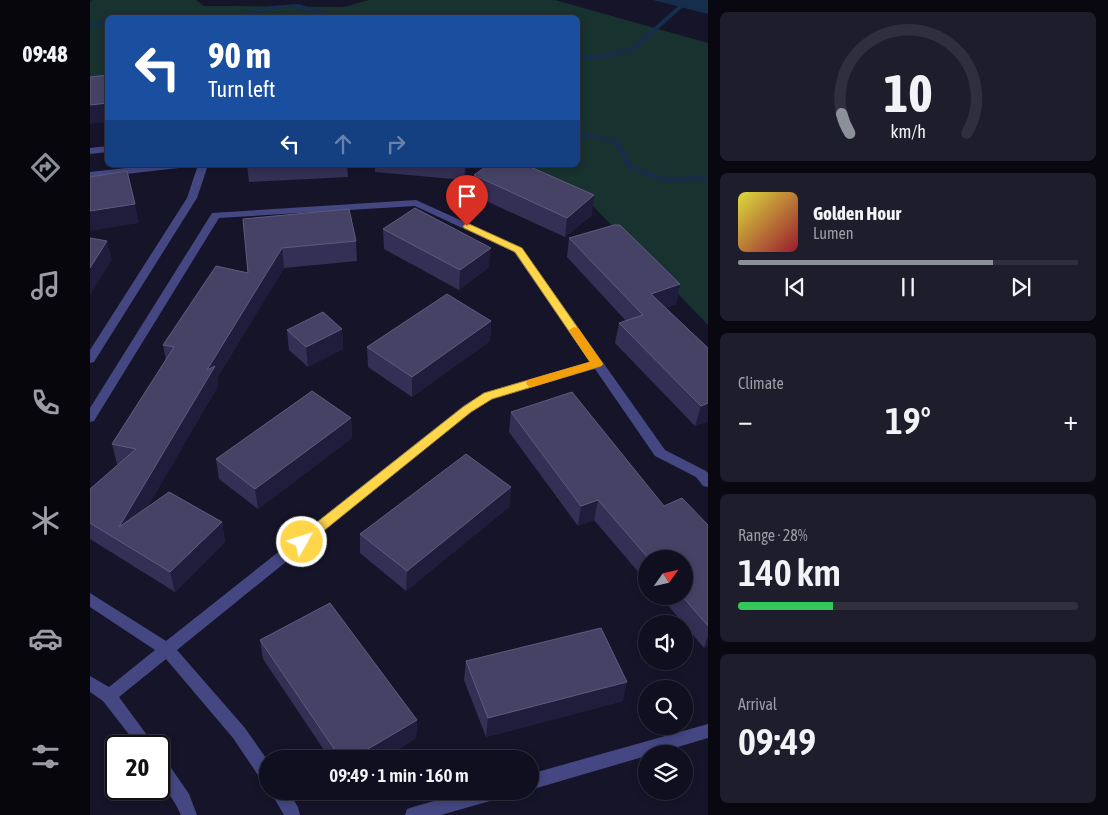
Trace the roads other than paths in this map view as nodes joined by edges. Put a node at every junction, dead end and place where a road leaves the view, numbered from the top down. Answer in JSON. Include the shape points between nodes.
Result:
{"nodes":[{"id":1,"x":105,"y":149,"type":"edge"},
{"id":2,"x":90,"y":151,"type":"edge"},
{"id":3,"x":161,"y":167,"type":"edge"},
{"id":4,"x":203,"y":167,"type":"edge"},
{"id":5,"x":90,"y":175,"type":"edge"},
{"id":6,"x":90,"y":359,"type":"edge"},
{"id":7,"x":597,"y":364,"type":"junction"},
{"id":8,"x":90,"y":418,"type":"edge"},
{"id":9,"x":708,"y":482,"type":"edge"},
{"id":10,"x":90,"y":599,"type":"edge"},
{"id":11,"x":167,"y":650,"type":"junction"},
{"id":12,"x":90,"y":683,"type":"edge"},
{"id":13,"x":109,"y":696,"type":"junction"},
{"id":14,"x":708,"y":731,"type":"edge"},
{"id":15,"x":139,"y":735,"type":"edge"},
{"id":16,"x":259,"y":762,"type":"edge"},
{"id":17,"x":539,"y":779,"type":"edge"},
{"id":18,"x":170,"y":780,"type":"edge"},
{"id":19,"x":283,"y":800,"type":"edge"},
{"id":20,"x":466,"y":800,"type":"edge"},
{"id":21,"x":292,"y":814,"type":"edge"},
{"id":22,"x":189,"y":815,"type":"edge"},
{"id":23,"x":413,"y":815,"type":"edge"}],
"edges":[{"from":1,"to":2,"type":"street"},
{"from":3,"to":5,"type":"street"},
{"from":4,"to":6,"type":"street","via":[[192,198]]},
{"from":7,"to":8,"type":"street","via":[[518,250],[416,203],[216,215]]},
{"from":7,"to":9,"type":"street","via":[[660,453],[702,474]]},
{"from":7,"to":11,"type":"street","via":[[488,396]]},
{"from":10,"to":11,"type":"street"},
{"from":11,"to":13,"type":"street"},
{"from":11,"to":16,"type":"street","via":[[240,733]]},
{"from":12,"to":13,"type":"street"},
{"from":13,"to":15,"type":"street"},
{"from":14,"to":17,"type":"street"},
{"from":18,"to":22,"type":"street"},
{"from":19,"to":21,"type":"street"},
{"from":20,"to":23,"type":"street"}]}
